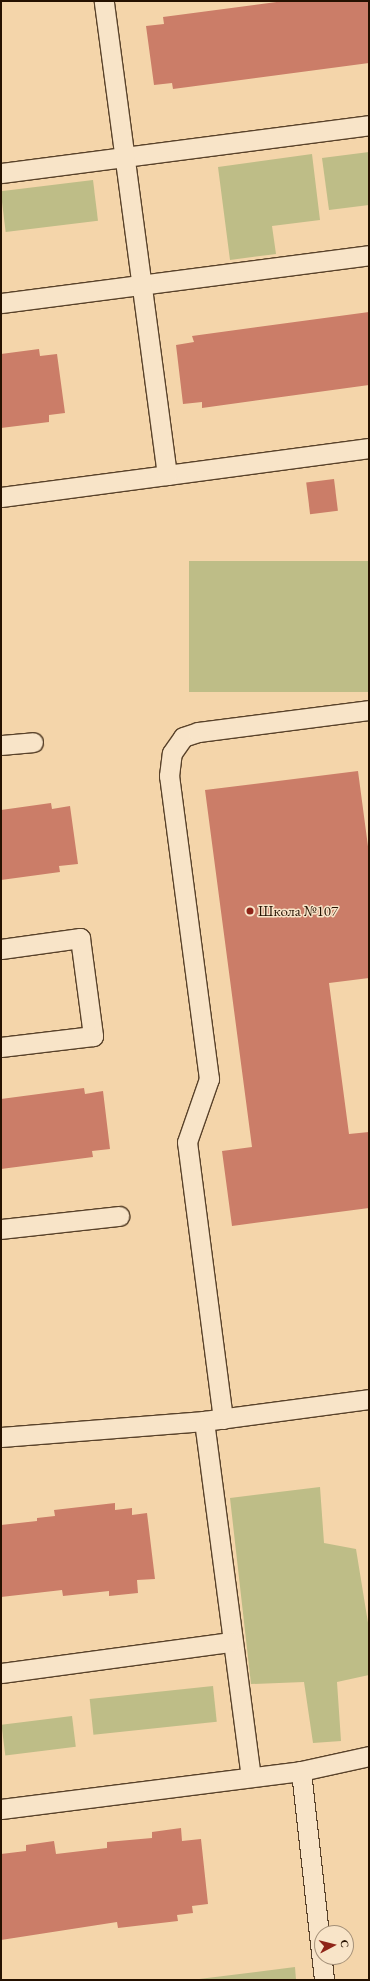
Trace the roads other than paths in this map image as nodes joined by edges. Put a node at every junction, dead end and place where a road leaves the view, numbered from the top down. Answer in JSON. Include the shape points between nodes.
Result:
{"nodes":[{"id":1,"x":104,"y":1,"type":"edge"},
{"id":2,"x":369,"y":124,"type":"edge"},
{"id":3,"x":124,"y":157,"type":"junction"},
{"id":4,"x":1,"y":173,"type":"edge"},
{"id":5,"x":369,"y":255,"type":"edge"},
{"id":6,"x":142,"y":285,"type":"junction"},
{"id":7,"x":1,"y":303,"type":"edge"},
{"id":8,"x":369,"y":448,"type":"edge"},
{"id":9,"x":167,"y":475,"type":"junction"},
{"id":10,"x":1,"y":497,"type":"edge"},
{"id":11,"x":369,"y":710,"type":"edge"},
{"id":12,"x":33,"y":742,"type":"dead end"},
{"id":13,"x":1,"y":745,"type":"edge"},
{"id":14,"x":1,"y":949,"type":"edge"},
{"id":15,"x":1,"y":1047,"type":"edge"},
{"id":16,"x":119,"y":1216,"type":"dead end"},
{"id":17,"x":1,"y":1229,"type":"edge"},
{"id":18,"x":369,"y":1399,"type":"edge"},
{"id":19,"x":223,"y":1419,"type":"junction"},
{"id":20,"x":204,"y":1421,"type":"junction"},
{"id":21,"x":1,"y":1437,"type":"edge"},
{"id":22,"x":231,"y":1642,"type":"junction"},
{"id":23,"x":1,"y":1673,"type":"edge"},
{"id":24,"x":369,"y":1756,"type":"edge"},
{"id":25,"x":301,"y":1771,"type":"junction"},
{"id":26,"x":251,"y":1776,"type":"junction"},
{"id":27,"x":1,"y":1809,"type":"edge"},
{"id":28,"x":324,"y":1980,"type":"edge"}],
"edges":[{"from":1,"to":3,"type":"lane"},
{"from":2,"to":3,"type":"lane"},
{"from":3,"to":4,"type":"lane"},
{"from":3,"to":6,"type":"lane"},
{"from":5,"to":6,"type":"lane"},
{"from":6,"to":7,"type":"lane"},
{"from":6,"to":9,"type":"lane"},
{"from":8,"to":9,"type":"lane"},
{"from":9,"to":10,"type":"lane"},
{"from":11,"to":19,"type":"lane","via":[[198,732],[183,737],[172,753],[169,776],[209,1079],[187,1142]]},
{"from":12,"to":13,"type":"lane"},
{"from":14,"to":15,"type":"lane","via":[[80,938],[93,1036]]},
{"from":16,"to":17,"type":"lane"},
{"from":18,"to":19,"type":"lane"},
{"from":19,"to":20,"type":"lane"},
{"from":20,"to":21,"type":"lane"},
{"from":20,"to":22,"type":"lane"},
{"from":22,"to":23,"type":"lane"},
{"from":22,"to":26,"type":"lane"},
{"from":24,"to":25,"type":"lane"},
{"from":25,"to":26,"type":"lane"},
{"from":25,"to":28,"type":"lane"},
{"from":26,"to":27,"type":"lane"}]}
